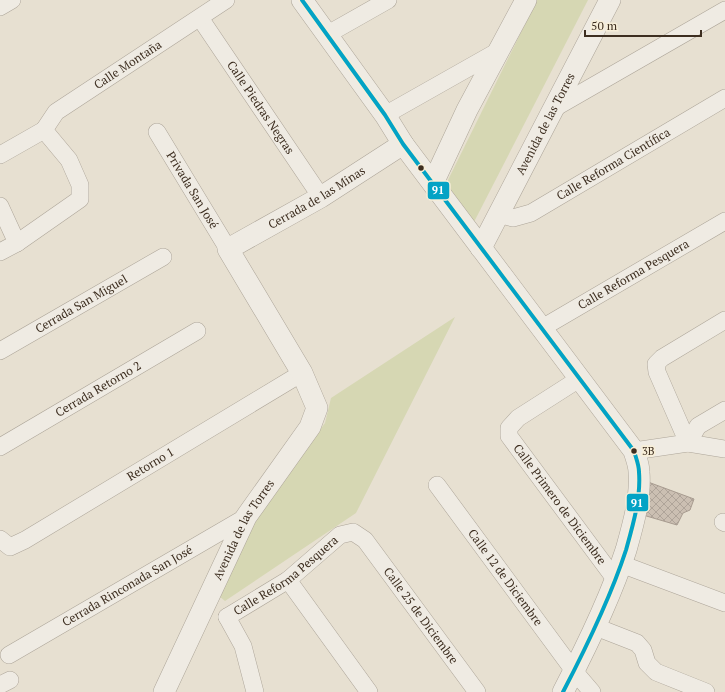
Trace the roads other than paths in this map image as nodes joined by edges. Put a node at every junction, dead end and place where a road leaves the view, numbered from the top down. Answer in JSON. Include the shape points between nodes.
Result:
{"nodes":[{"id":1,"x":12,"y":0,"type":"edge"},
{"id":2,"x":226,"y":0,"type":"edge"},
{"id":3,"x":302,"y":0,"type":"edge"},
{"id":4,"x":388,"y":0,"type":"edge"},
{"id":5,"x":526,"y":0,"type":"edge"},
{"id":6,"x":610,"y":0,"type":"edge"},
{"id":7,"x":0,"y":7,"type":"edge"},
{"id":8,"x":725,"y":10,"type":"edge"},
{"id":9,"x":200,"y":18,"type":"junction"},
{"id":10,"x":328,"y":34,"type":"junction"},
{"id":11,"x":500,"y":50,"type":"junction"},
{"id":12,"x":725,"y":98,"type":"edge"},
{"id":13,"x":553,"y":109,"type":"junction"},
{"id":14,"x":385,"y":115,"type":"junction"},
{"id":15,"x":44,"y":130,"type":"junction"},
{"id":16,"x":157,"y":132,"type":"dead end"},
{"id":17,"x":403,"y":144,"type":"junction"},
{"id":18,"x":0,"y":155,"type":"edge"},
{"id":19,"x":433,"y":183,"type":"junction"},
{"id":20,"x":321,"y":197,"type":"junction"},
{"id":21,"x":0,"y":206,"type":"edge"},
{"id":22,"x":498,"y":214,"type":"junction"},
{"id":23,"x":725,"y":221,"type":"edge"},
{"id":24,"x":17,"y":243,"type":"junction"},
{"id":25,"x":481,"y":248,"type":"junction"},
{"id":26,"x":228,"y":249,"type":"junction"},
{"id":27,"x":0,"y":252,"type":"edge"},
{"id":28,"x":164,"y":257,"type":"dead end"},
{"id":29,"x":725,"y":320,"type":"edge"},
{"id":30,"x":542,"y":328,"type":"junction"},
{"id":31,"x":197,"y":331,"type":"dead end"},
{"id":32,"x":0,"y":350,"type":"edge"},
{"id":33,"x":302,"y":373,"type":"junction"},
{"id":34,"x":579,"y":379,"type":"junction"},
{"id":35,"x":725,"y":410,"type":"edge"},
{"id":36,"x":688,"y":443,"type":"junction"},
{"id":37,"x":0,"y":447,"type":"edge"},
{"id":38,"x":725,"y":449,"type":"edge"},
{"id":39,"x":634,"y":451,"type":"junction"},
{"id":40,"x":437,"y":485,"type":"dead end"},
{"id":41,"x":246,"y":517,"type":"junction"},
{"id":42,"x":0,"y":540,"type":"edge"},
{"id":43,"x":365,"y":540,"type":"joint"},
{"id":44,"x":618,"y":572,"type":"junction"},
{"id":45,"x":288,"y":580,"type":"junction"},
{"id":46,"x":725,"y":603,"type":"edge"},
{"id":47,"x":200,"y":614,"type":"junction"},
{"id":48,"x":227,"y":617,"type":"junction"},
{"id":49,"x":596,"y":627,"type":"junction"},
{"id":50,"x":9,"y":655,"type":"dead end"},
{"id":51,"x":574,"y":671,"type":"junction"},
{"id":52,"x":164,"y":692,"type":"edge"},
{"id":53,"x":256,"y":692,"type":"edge"},
{"id":54,"x":369,"y":692,"type":"edge"},
{"id":55,"x":478,"y":692,"type":"edge"},
{"id":56,"x":563,"y":692,"type":"edge"},
{"id":57,"x":592,"y":692,"type":"edge"},
{"id":58,"x":706,"y":692,"type":"edge"}],
"edges":[{"from":1,"to":7,"type":"street"},
{"from":2,"to":9,"type":"street","name":"Calle Montaña"},
{"from":3,"to":10,"type":"street"},
{"from":4,"to":10,"type":"street"},
{"from":5,"to":11,"type":"street"},
{"from":6,"to":13,"type":"street","name":"Avenida de las Torres"},
{"from":8,"to":13,"type":"street"},
{"from":9,"to":15,"type":"street","name":"Calle Montaña","via":[[56,112]]},
{"from":9,"to":20,"type":"street","name":"Calle Piedras Negras"},
{"from":10,"to":14,"type":"street"},
{"from":11,"to":14,"type":"street"},
{"from":11,"to":19,"type":"street","via":[[467,110]]},
{"from":12,"to":22,"type":"street","name":"Calle Reforma Científica","via":[[531,213],[513,218]]},
{"from":13,"to":22,"type":"street","name":"Avenida de las Torres"},
{"from":14,"to":17,"type":"street"},
{"from":15,"to":18,"type":"street"},
{"from":15,"to":24,"type":"street","via":[[69,160],[80,185],[80,199]]},
{"from":16,"to":26,"type":"street","name":"Privada San José"},
{"from":17,"to":19,"type":"street"},
{"from":17,"to":20,"type":"street","name":"Cerrada de las Minas"},
{"from":19,"to":25,"type":"street"},
{"from":20,"to":26,"type":"street","name":"Cerrada de las Minas"},
{"from":21,"to":24,"type":"street"},
{"from":22,"to":25,"type":"street","name":"Avenida de las Torres"},
{"from":23,"to":30,"type":"street","name":"Calle Reforma Pesquera"},
{"from":24,"to":27,"type":"street"},
{"from":25,"to":30,"type":"street"},
{"from":26,"to":33,"type":"street"},
{"from":28,"to":32,"type":"street","name":"Cerrada San Miguel"},
{"from":29,"to":36,"type":"street","via":[[656,364],[657,372]]},
{"from":30,"to":34,"type":"street"},
{"from":31,"to":37,"type":"street","name":"Cerrada Retorno 2"},
{"from":33,"to":41,"type":"street","name":"Avenida de las Torres","via":[[317,408],[310,427]]},
{"from":33,"to":42,"type":"street","name":"Retorno 1","via":[[25,540],[10,547]]},
{"from":34,"to":39,"type":"street"},
{"from":34,"to":44,"type":"street","name":"Calle Primero de Diciembre","via":[[518,418],[509,428],[509,436]]},
{"from":35,"to":36,"type":"street","via":[[698,426]]},
{"from":36,"to":38,"type":"street"},
{"from":36,"to":39,"type":"street"},
{"from":39,"to":44,"type":"street","via":[[639,472],[638,500]]},
{"from":40,"to":51,"type":"street","name":"Calle 12 de Diciembre"},
{"from":41,"to":47,"type":"street","name":"Avenida de las Torres"},
{"from":41,"to":50,"type":"street","name":"Cerrada Rinconada San José"},
{"from":43,"to":45,"type":"street","name":"Calle Reforma Pesquera","via":[[352,532],[340,535]]},
{"from":43,"to":55,"type":"street","name":"Calle 25 de Diciembre"},
{"from":44,"to":46,"type":"street"},
{"from":44,"to":49,"type":"street"},
{"from":45,"to":48,"type":"street","name":"Calle Reforma Pesquera"},
{"from":45,"to":54,"type":"street"},
{"from":47,"to":48,"type":"street"},
{"from":47,"to":52,"type":"street","name":"Avenida de las Torres"},
{"from":48,"to":53,"type":"street","via":[[243,646]]},
{"from":49,"to":51,"type":"street"},
{"from":49,"to":58,"type":"street","via":[[637,643],[643,650],[646,663],[656,672]]},
{"from":51,"to":56,"type":"street"},
{"from":51,"to":57,"type":"street","name":"Calle 12 de Diciembre"}]}
